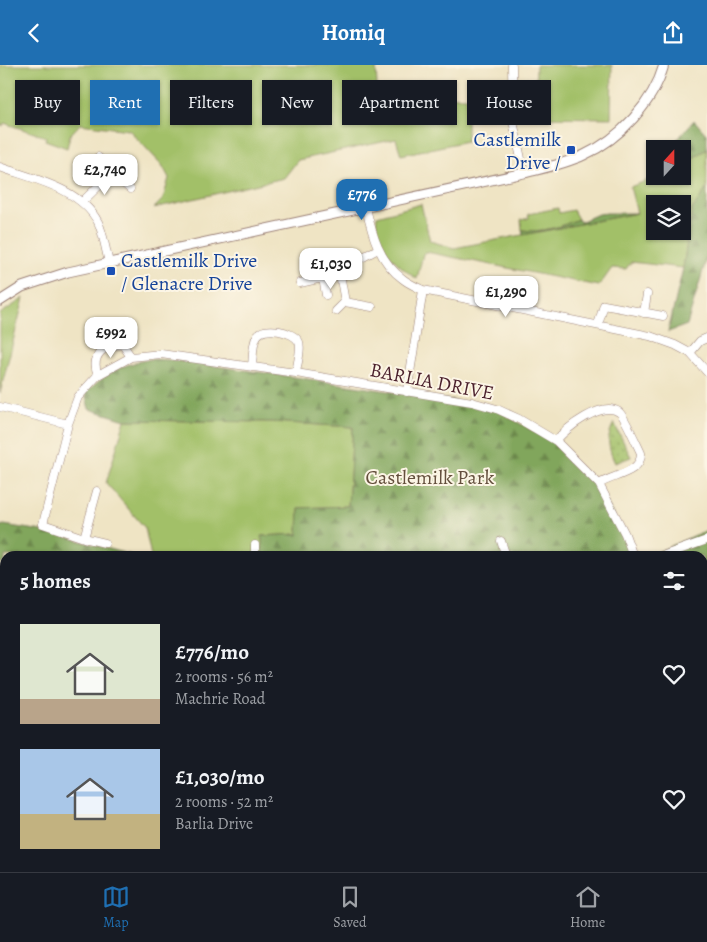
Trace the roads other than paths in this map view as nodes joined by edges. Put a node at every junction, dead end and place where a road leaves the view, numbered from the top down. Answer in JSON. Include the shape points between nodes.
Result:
{"nodes":[{"id":1,"x":512,"y":65,"type":"edge"},
{"id":2,"x":664,"y":65,"type":"edge"},
{"id":3,"x":98,"y":157,"type":"dead end"},
{"id":4,"x":0,"y":167,"type":"edge"},
{"id":5,"x":112,"y":173,"type":"junction"},
{"id":6,"x":524,"y":173,"type":"junction"},
{"id":7,"x":130,"y":189,"type":"dead end"},
{"id":8,"x":82,"y":202,"type":"junction"},
{"id":9,"x":366,"y":207,"type":"junction"},
{"id":10,"x":378,"y":249,"type":"junction"},
{"id":11,"x":109,"y":263,"type":"junction"},
{"id":12,"x":340,"y":274,"type":"junction"},
{"id":13,"x":323,"y":278,"type":"junction"},
{"id":14,"x":300,"y":283,"type":"dead end"},
{"id":15,"x":423,"y":290,"type":"junction"},
{"id":16,"x":647,"y":294,"type":"dead end"},
{"id":17,"x":326,"y":295,"type":"dead end"},
{"id":18,"x":0,"y":301,"type":"edge"},
{"id":19,"x":345,"y":302,"type":"junction"},
{"id":20,"x":372,"y":307,"type":"dead end"},
{"id":21,"x":336,"y":311,"type":"dead end"},
{"id":22,"x":644,"y":313,"type":"junction"},
{"id":23,"x":663,"y":316,"type":"dead end"},
{"id":24,"x":598,"y":325,"type":"junction"},
{"id":25,"x":707,"y":338,"type":"edge"},
{"id":26,"x":690,"y":353,"type":"junction"},
{"id":27,"x":131,"y":357,"type":"junction"},
{"id":28,"x":252,"y":367,"type":"junction"},
{"id":29,"x":707,"y":372,"type":"edge"},
{"id":30,"x":296,"y":373,"type":"junction"},
{"id":31,"x":98,"y":375,"type":"junction"},
{"id":32,"x":407,"y":392,"type":"junction"},
{"id":33,"x":0,"y":407,"type":"edge"},
{"id":34,"x":68,"y":424,"type":"junction"},
{"id":35,"x":556,"y":441,"type":"junction"},
{"id":36,"x":599,"y":484,"type":"junction"},
{"id":37,"x":97,"y":491,"type":"dead end"},
{"id":38,"x":84,"y":538,"type":"junction"},
{"id":39,"x":500,"y":541,"type":"dead end"},
{"id":40,"x":706,"y":542,"type":"edge"},
{"id":41,"x":105,"y":543,"type":"dead end"},
{"id":42,"x":255,"y":545,"type":"dead end"},
{"id":43,"x":255,"y":551,"type":"edge"},
{"id":44,"x":504,"y":551,"type":"edge"},
{"id":45,"x":631,"y":551,"type":"edge"},
{"id":46,"x":679,"y":551,"type":"edge"}],
"edges":[{"from":1,"to":6,"type":"street","via":[[513,121]]},
{"from":2,"to":6,"type":"street","via":[[640,109],[612,138],[577,158]]},
{"from":3,"to":5,"type":"street"},
{"from":4,"to":8,"type":"street","via":[[56,187]]},
{"from":5,"to":7,"type":"street"},
{"from":5,"to":8,"type":"street"},
{"from":6,"to":9,"type":"street"},
{"from":8,"to":11,"type":"street","via":[[98,222]]},
{"from":9,"to":10,"type":"street"},
{"from":9,"to":11,"type":"street"},
{"from":10,"to":12,"type":"street"},
{"from":10,"to":15,"type":"street","via":[[402,279]]},
{"from":11,"to":18,"type":"street","via":[[35,282]]},
{"from":12,"to":13,"type":"street"},
{"from":12,"to":19,"type":"street"},
{"from":13,"to":14,"type":"street"},
{"from":13,"to":17,"type":"street"},
{"from":15,"to":24,"type":"street"},
{"from":15,"to":32,"type":"street"},
{"from":16,"to":22,"type":"street"},
{"from":19,"to":20,"type":"street"},
{"from":19,"to":21,"type":"street"},
{"from":22,"to":23,"type":"street"},
{"from":22,"to":24,"type":"street","via":[[604,305]]},
{"from":24,"to":26,"type":"street","via":[[650,336]]},
{"from":25,"to":26,"type":"street"},
{"from":26,"to":29,"type":"street"},
{"from":27,"to":28,"type":"street","name":"BARLIA DRIVE","via":[[161,354]]},
{"from":27,"to":31,"type":"street","name":"BARLIA DRIVE"},
{"from":27,"to":31,"type":"street","via":[[123,345],[111,346],[97,356]]},
{"from":28,"to":30,"type":"street","name":"BARLIA DRIVE"},
{"from":28,"to":30,"type":"street","via":[[255,338],[264,331],[288,333],[295,336],[300,346]]},
{"from":30,"to":32,"type":"street","name":"BARLIA DRIVE"},
{"from":31,"to":34,"type":"street","name":"BARLIA DRIVE","via":[[78,397]]},
{"from":32,"to":35,"type":"street","name":"BARLIA DRIVE","via":[[497,409]]},
{"from":33,"to":34,"type":"street"},
{"from":34,"to":38,"type":"street","name":"BARLIA DRIVE","via":[[43,524]]},
{"from":35,"to":36,"type":"street","name":"BARLIA DRIVE"},
{"from":35,"to":36,"type":"street","via":[[580,419],[613,409],[622,414],[641,459],[628,471]]},
{"from":36,"to":45,"type":"street","name":"BARLIA DRIVE"},
{"from":37,"to":38,"type":"street"},
{"from":38,"to":41,"type":"street"},
{"from":39,"to":44,"type":"street"},
{"from":40,"to":46,"type":"street"},
{"from":42,"to":43,"type":"street"}]}
